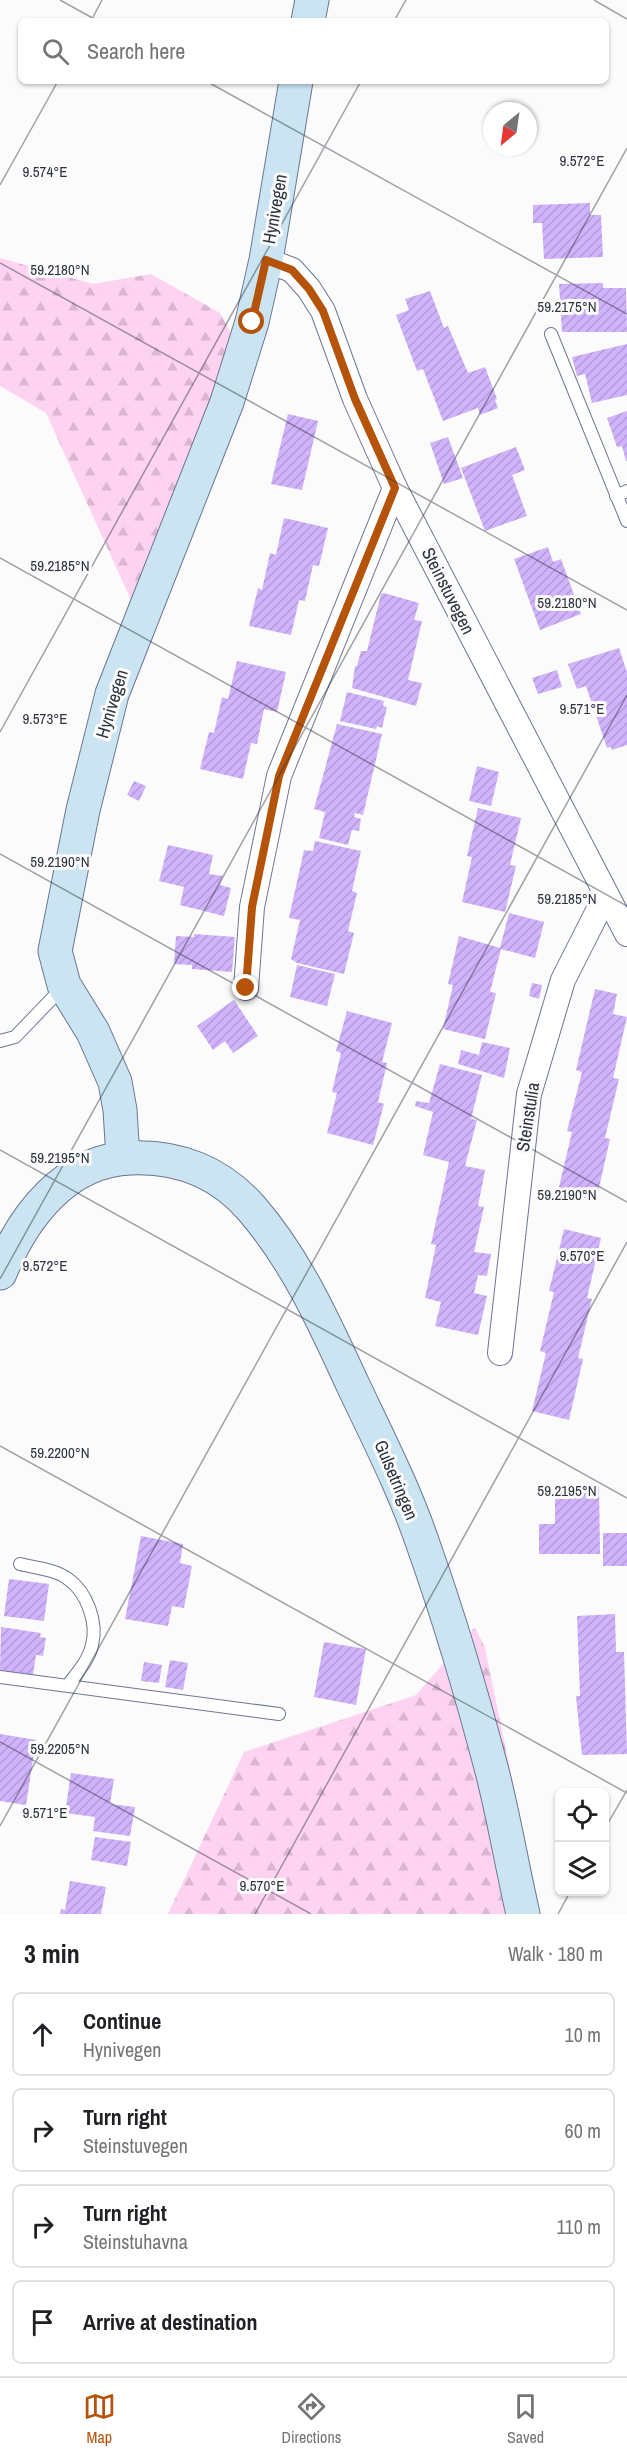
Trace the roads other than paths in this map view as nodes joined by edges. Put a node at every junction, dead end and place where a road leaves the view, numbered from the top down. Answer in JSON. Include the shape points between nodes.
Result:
{"nodes":[{"id":1,"x":312,"y":0,"type":"edge"},
{"id":2,"x":309,"y":18,"type":"edge"},
{"id":3,"x":295,"y":84,"type":"edge"},
{"id":4,"x":266,"y":260,"type":"junction"},
{"id":5,"x":551,"y":334,"type":"dead end"},
{"id":6,"x":395,"y":488,"type":"junction"},
{"id":7,"x":621,"y":494,"type":"edge"},
{"id":8,"x":627,"y":520,"type":"edge"},
{"id":9,"x":606,"y":895,"type":"junction"},
{"id":10,"x":627,"y":934,"type":"edge"},
{"id":11,"x":64,"y":985,"type":"junction"},
{"id":12,"x":246,"y":988,"type":"dead end"},
{"id":13,"x":0,"y":1041,"type":"edge"},
{"id":14,"x":123,"y":1158,"type":"junction"},
{"id":15,"x":0,"y":1273,"type":"edge"},
{"id":16,"x":500,"y":1353,"type":"dead end"},
{"id":17,"x":20,"y":1564,"type":"dead end"},
{"id":18,"x":0,"y":1677,"type":"edge"},
{"id":19,"x":68,"y":1685,"type":"junction"},
{"id":20,"x":279,"y":1714,"type":"dead end"},
{"id":21,"x":523,"y":1914,"type":"edge"}],
"edges":[{"from":1,"to":2,"type":"main road"},
{"from":3,"to":4,"type":"main road","name":"Hynivegen"},
{"from":4,"to":6,"type":"street","name":"Steinstuvegen","via":[[292,270],[323,311],[355,399]]},
{"from":4,"to":11,"type":"main road","name":"Hynivegen","via":[[227,402],[112,694],[83,810],[55,951]]},
{"from":5,"to":7,"type":"lane"},
{"from":6,"to":9,"type":"street","name":"Steinstuvegen"},
{"from":6,"to":12,"type":"street","via":[[279,776],[252,907]]},
{"from":7,"to":8,"type":"lane"},
{"from":9,"to":10,"type":"street","name":"Steinstuvegen"},
{"from":9,"to":16,"type":"street","name":"Steinstulia","via":[[563,980],[529,1094]]},
{"from":11,"to":13,"type":"lane","via":[[15,1037]]},
{"from":11,"to":14,"type":"main road","name":"Hynivegen","via":[[93,1032],[115,1082]]},
{"from":14,"to":15,"type":"main road","via":[[76,1174],[53,1191],[21,1230]]},
{"from":14,"to":21,"type":"main road","name":"Gulsetringen","via":[[180,1161],[225,1186],[252,1208],[308,1289],[423,1544],[456,1642],[492,1772]]},
{"from":17,"to":19,"type":"lane","via":[[68,1578],[89,1605],[93,1645]]},
{"from":18,"to":19,"type":"lane"},
{"from":19,"to":20,"type":"lane"}]}
